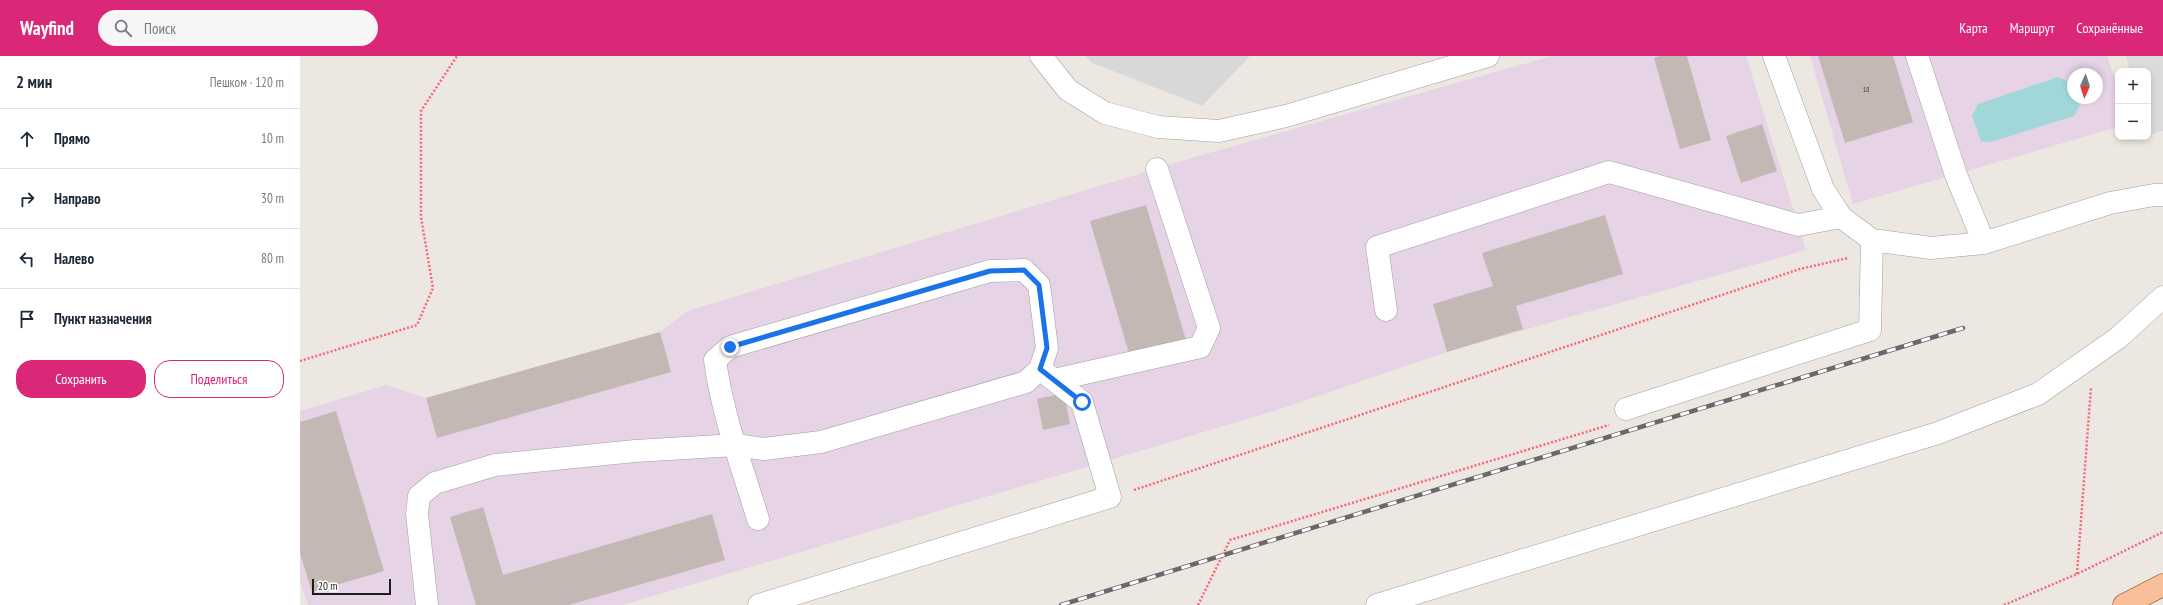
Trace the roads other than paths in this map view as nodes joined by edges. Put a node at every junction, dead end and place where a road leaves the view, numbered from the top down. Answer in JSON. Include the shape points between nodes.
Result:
{"nodes":[{"id":1,"x":1041,"y":56,"type":"edge"},
{"id":2,"x":1488,"y":56,"type":"edge"},
{"id":3,"x":1774,"y":56,"type":"edge"},
{"id":4,"x":1917,"y":56,"type":"edge"},
{"id":5,"x":1158,"y":169,"type":"dead end"},
{"id":6,"x":2163,"y":195,"type":"edge"},
{"id":7,"x":1841,"y":217,"type":"junction"},
{"id":8,"x":1984,"y":243,"type":"junction"},
{"id":9,"x":1871,"y":246,"type":"junction"},
{"id":10,"x":2163,"y":297,"type":"edge"},
{"id":11,"x":1386,"y":310,"type":"dead end"},
{"id":12,"x":1047,"y":375,"type":"junction"},
{"id":13,"x":1626,"y":409,"type":"road end"},
{"id":14,"x":736,"y":446,"type":"junction"},
{"id":15,"x":758,"y":519,"type":"dead end"},
{"id":16,"x":2163,"y":585,"type":"edge"},
{"id":17,"x":427,"y":605,"type":"edge"},
{"id":18,"x":759,"y":605,"type":"edge"},
{"id":19,"x":1377,"y":605,"type":"edge"},
{"id":20,"x":2124,"y":605,"type":"edge"}],
"edges":[{"from":1,"to":2,"type":"lane","via":[[1068,90],[1105,113],[1158,127],[1219,131],[1286,116]]},
{"from":3,"to":7,"type":"lane","via":[[1823,189]]},
{"from":4,"to":8,"type":"lane","via":[[1956,174]]},
{"from":5,"to":12,"type":"lane","via":[[1209,328],[1200,347]]},
{"from":6,"to":8,"type":"lane","via":[[2110,203]]},
{"from":7,"to":9,"type":"lane"},
{"from":7,"to":11,"type":"lane","via":[[1798,226],[1609,172],[1377,247]]},
{"from":8,"to":9,"type":"lane","via":[[1931,248]]},
{"from":9,"to":13,"type":"lane","via":[[1870,330]]},
{"from":10,"to":19,"type":"lane","via":[[2118,338],[2038,394],[1938,433]]},
{"from":12,"to":14,"type":"lane","via":[[820,442],[764,449]]},
{"from":12,"to":14,"type":"lane","via":[[1047,348],[1039,285],[1024,270],[990,271],[730,347],[714,360],[719,394]]},
{"from":12,"to":18,"type":"lane","via":[[1082,402],[1110,497]]},
{"from":14,"to":15,"type":"lane"},
{"from":14,"to":17,"type":"lane","via":[[627,451],[510,463],[434,483],[419,496],[418,514]]},
{"from":16,"to":20,"type":"main road"}]}
